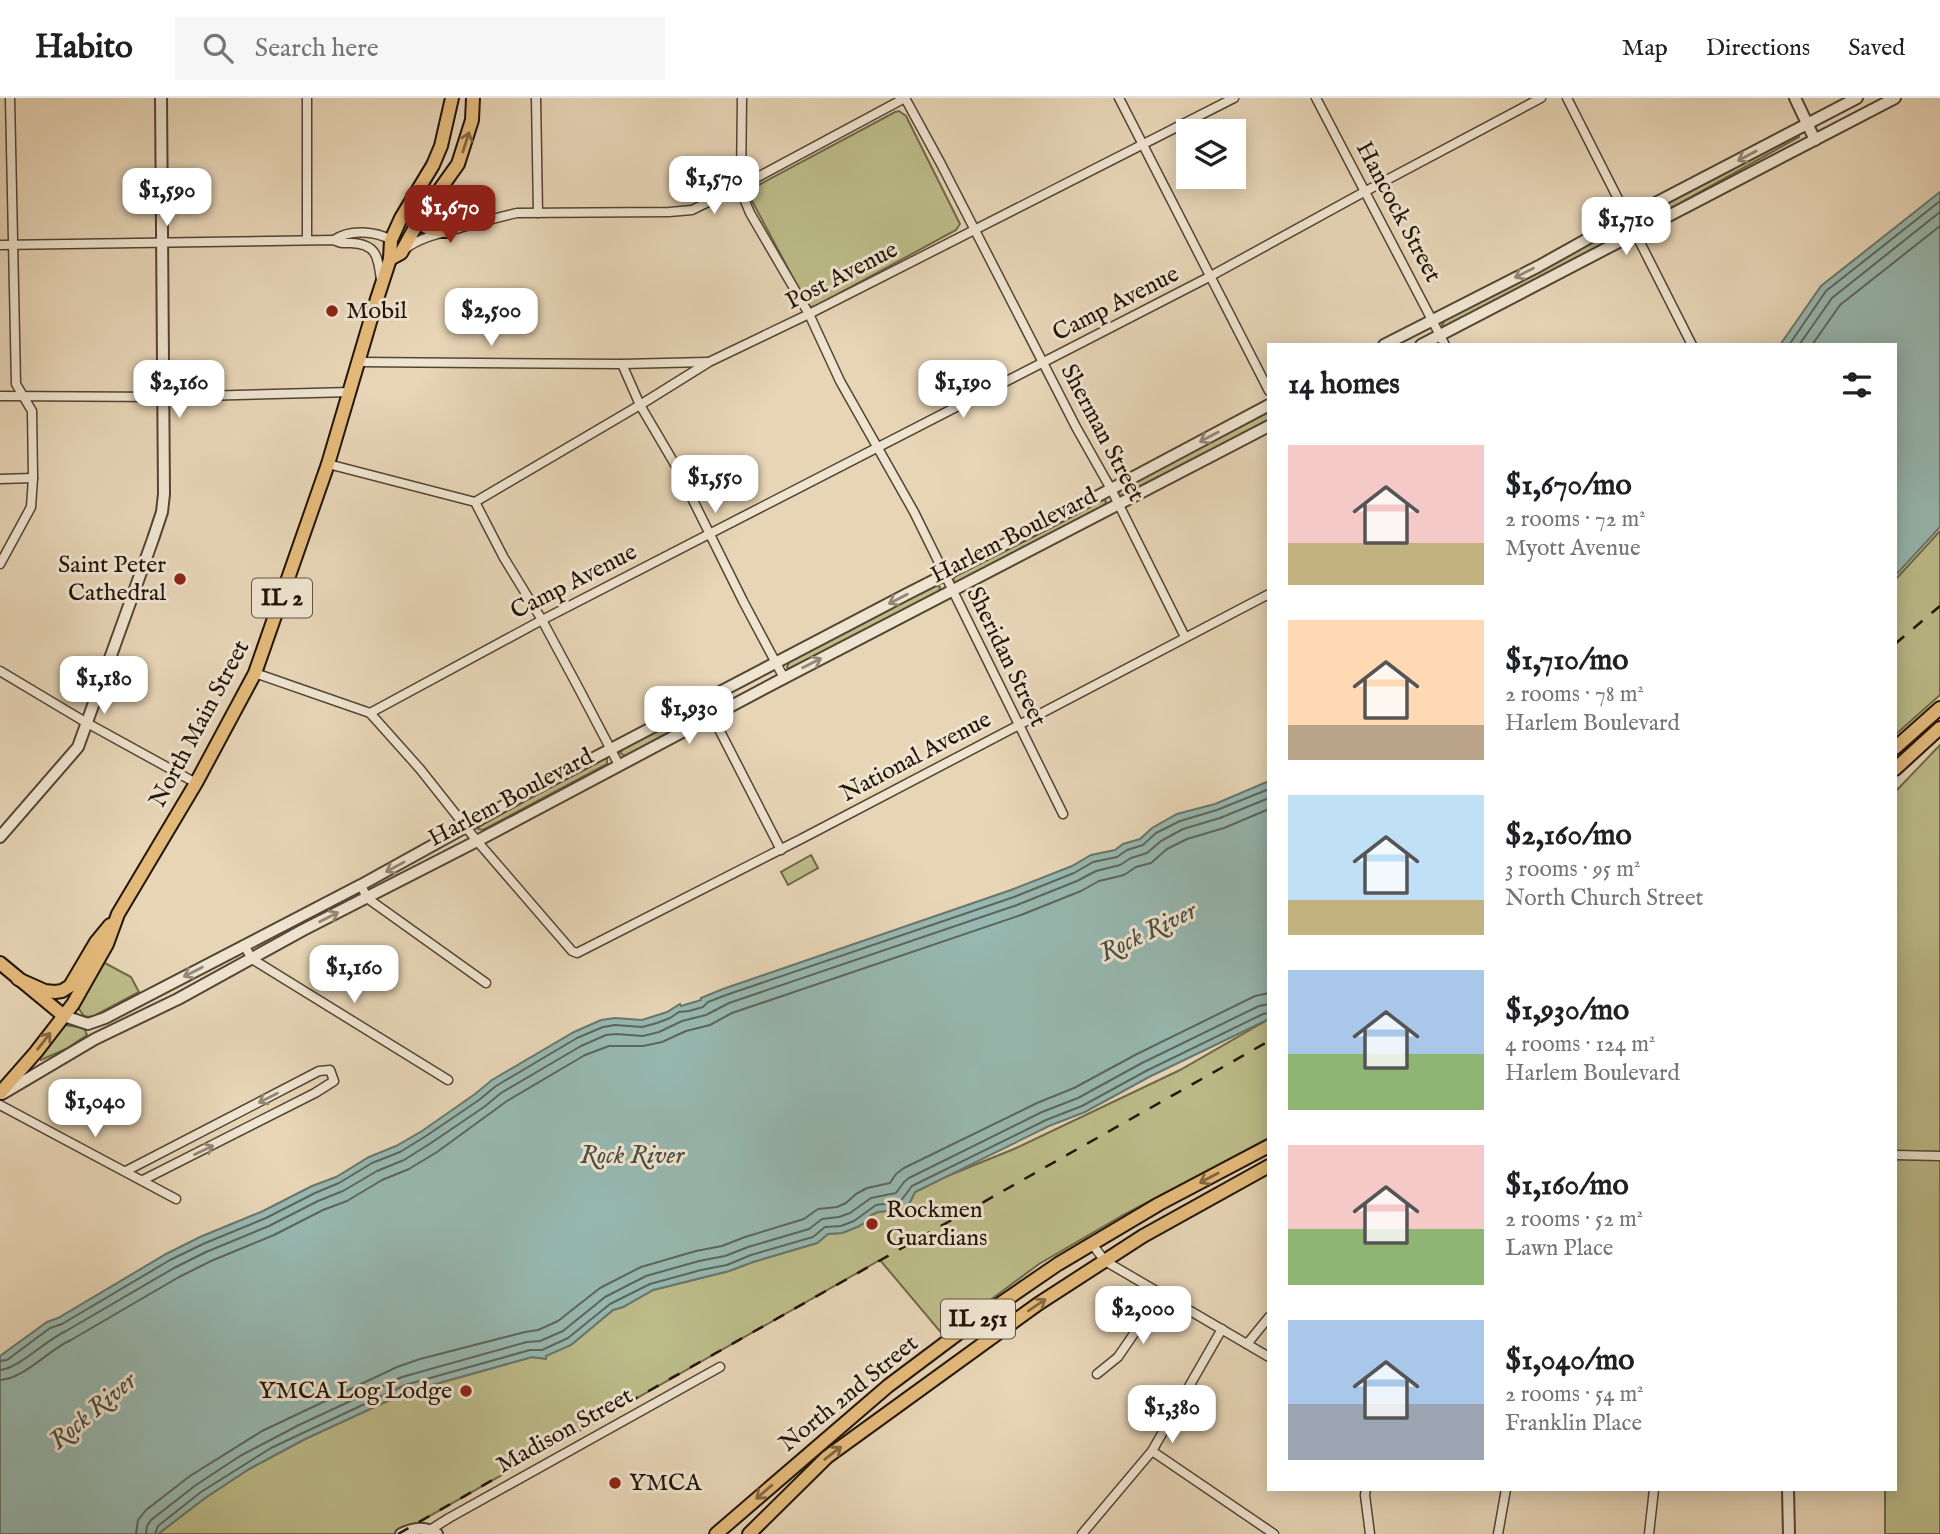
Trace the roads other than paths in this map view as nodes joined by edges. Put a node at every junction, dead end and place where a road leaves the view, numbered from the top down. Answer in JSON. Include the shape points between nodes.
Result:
{"nodes":[{"id":1,"x":10,"y":98,"type":"edge"},
{"id":2,"x":161,"y":98,"type":"edge"},
{"id":3,"x":307,"y":98,"type":"edge"},
{"id":4,"x":452,"y":98,"type":"edge"},
{"id":5,"x":472,"y":98,"type":"edge"},
{"id":6,"x":536,"y":98,"type":"edge"},
{"id":7,"x":742,"y":98,"type":"edge"},
{"id":8,"x":905,"y":98,"type":"edge"},
{"id":9,"x":1119,"y":98,"type":"edge"},
{"id":10,"x":1234,"y":98,"type":"edge"},
{"id":11,"x":1316,"y":98,"type":"edge"},
{"id":12,"x":1541,"y":98,"type":"edge"},
{"id":13,"x":1567,"y":98,"type":"edge"},
{"id":14,"x":1795,"y":98,"type":"edge"},
{"id":15,"x":1857,"y":98,"type":"edge"},
{"id":16,"x":1895,"y":98,"type":"edge"},
{"id":17,"x":1807,"y":124,"type":"junction"},
{"id":18,"x":1815,"y":140,"type":"junction"},
{"id":19,"x":1143,"y":146,"type":"junction"},
{"id":20,"x":433,"y":165,"type":"junction"},
{"id":21,"x":449,"y":177,"type":"junction"},
{"id":22,"x":741,"y":187,"type":"junction"},
{"id":23,"x":1364,"y":192,"type":"junction"},
{"id":24,"x":538,"y":213,"type":"junction"},
{"id":25,"x":1628,"y":218,"type":"junction"},
{"id":26,"x":490,"y":219,"type":"junction"},
{"id":27,"x":419,"y":220,"type":"junction"},
{"id":28,"x":974,"y":229,"type":"junction"},
{"id":29,"x":446,"y":231,"type":"junction"},
{"id":30,"x":1636,"y":234,"type":"junction"},
{"id":31,"x":307,"y":240,"type":"junction"},
{"id":32,"x":334,"y":240,"type":"junction"},
{"id":33,"x":391,"y":240,"type":"junction"},
{"id":34,"x":161,"y":242,"type":"junction"},
{"id":35,"x":0,"y":245,"type":"edge"},
{"id":36,"x":12,"y":245,"type":"junction"},
{"id":37,"x":395,"y":256,"type":"junction"},
{"id":38,"x":1209,"y":277,"type":"junction"},
{"id":39,"x":381,"y":286,"type":"junction"},
{"id":40,"x":809,"y":314,"type":"junction"},
{"id":41,"x":1432,"y":320,"type":"junction"},
{"id":42,"x":1442,"y":340,"type":"edge"},
{"id":43,"x":1388,"y":343,"type":"edge"},
{"id":44,"x":1691,"y":343,"type":"edge"},
{"id":45,"x":360,"y":362,"type":"junction"},
{"id":46,"x":709,"y":362,"type":"junction"},
{"id":47,"x":1043,"y":363,"type":"junction"},
{"id":48,"x":622,"y":364,"type":"junction"},
{"id":49,"x":1267,"y":387,"type":"edge"},
{"id":50,"x":351,"y":392,"type":"junction"},
{"id":51,"x":22,"y":395,"type":"junction"},
{"id":52,"x":0,"y":396,"type":"edge"},
{"id":53,"x":163,"y":397,"type":"junction"},
{"id":54,"x":640,"y":405,"type":"junction"},
{"id":55,"x":1267,"y":406,"type":"edge"},
{"id":56,"x":1267,"y":427,"type":"edge"},
{"id":57,"x":876,"y":447,"type":"junction"},
{"id":58,"x":328,"y":464,"type":"junction"},
{"id":59,"x":33,"y":478,"type":"junction"},
{"id":60,"x":0,"y":479,"type":"edge"},
{"id":61,"x":1111,"y":489,"type":"junction"},
{"id":62,"x":475,"y":502,"type":"junction"},
{"id":63,"x":1119,"y":505,"type":"junction"},
{"id":64,"x":709,"y":535,"type":"junction"},
{"id":65,"x":0,"y":564,"type":"edge"},
{"id":66,"x":944,"y":575,"type":"junction"},
{"id":67,"x":953,"y":592,"type":"junction"},
{"id":68,"x":1267,"y":595,"type":"edge"},
{"id":69,"x":542,"y":620,"type":"junction"},
{"id":70,"x":1185,"y":637,"type":"junction"},
{"id":71,"x":776,"y":663,"type":"junction"},
{"id":72,"x":0,"y":671,"type":"edge"},
{"id":73,"x":255,"y":673,"type":"junction"},
{"id":74,"x":784,"y":678,"type":"junction"},
{"id":75,"x":704,"y":700,"type":"junction"},
{"id":76,"x":1940,"y":708,"type":"edge"},
{"id":77,"x":370,"y":713,"type":"junction"},
{"id":78,"x":713,"y":716,"type":"junction"},
{"id":79,"x":87,"y":723,"type":"junction"},
{"id":80,"x":1018,"y":724,"type":"junction"},
{"id":81,"x":1940,"y":728,"type":"edge"},
{"id":82,"x":1897,"y":746,"type":"edge"},
{"id":83,"x":611,"y":749,"type":"junction"},
{"id":84,"x":619,"y":765,"type":"junction"},
{"id":85,"x":1897,"y":767,"type":"edge"},
{"id":86,"x":196,"y":783,"type":"junction"},
{"id":87,"x":1063,"y":814,"type":"dead end"},
{"id":88,"x":467,"y":827,"type":"junction"},
{"id":89,"x":0,"y":837,"type":"edge"},
{"id":90,"x":477,"y":841,"type":"junction"},
{"id":91,"x":781,"y":850,"type":"junction"},
{"id":92,"x":361,"y":885,"type":"junction"},
{"id":93,"x":367,"y":898,"type":"junction"},
{"id":94,"x":118,"y":914,"type":"junction"},
{"id":95,"x":244,"y":945,"type":"junction"},
{"id":96,"x":252,"y":959,"type":"junction"},
{"id":97,"x":0,"y":963,"type":"edge"},
{"id":98,"x":18,"y":979,"type":"junction"},
{"id":99,"x":486,"y":983,"type":"dead end"},
{"id":100,"x":64,"y":1016,"type":"junction"},
{"id":101,"x":88,"y":1024,"type":"junction"},
{"id":102,"x":95,"y":1040,"type":"junction"},
{"id":103,"x":448,"y":1080,"type":"dead end"},
{"id":104,"x":0,"y":1094,"type":"edge"},
{"id":105,"x":0,"y":1105,"type":"edge"},
{"id":106,"x":1267,"y":1147,"type":"edge"},
{"id":107,"x":1897,"y":1155,"type":"edge"},
{"id":108,"x":1940,"y":1156,"type":"edge"},
{"id":109,"x":1267,"y":1167,"type":"edge"},
{"id":110,"x":126,"y":1171,"type":"junction"},
{"id":111,"x":143,"y":1180,"type":"junction"},
{"id":112,"x":176,"y":1199,"type":"dead end"},
{"id":113,"x":1091,"y":1244,"type":"junction"},
{"id":114,"x":1105,"y":1261,"type":"junction"},
{"id":115,"x":1161,"y":1294,"type":"junction"},
{"id":116,"x":1267,"y":1319,"type":"edge"},
{"id":117,"x":1222,"y":1329,"type":"junction"},
{"id":118,"x":1247,"y":1344,"type":"junction"},
{"id":119,"x":1267,"y":1356,"type":"edge"},
{"id":120,"x":720,"y":1367,"type":"dead end"},
{"id":121,"x":1097,"y":1374,"type":"dead end"},
{"id":122,"x":1152,"y":1451,"type":"junction"},
{"id":123,"x":1366,"y":1491,"type":"edge"},
{"id":124,"x":1506,"y":1491,"type":"edge"},
{"id":125,"x":1654,"y":1491,"type":"edge"},
{"id":126,"x":1788,"y":1491,"type":"edge"},
{"id":127,"x":433,"y":1532,"type":"edge"},
{"id":128,"x":401,"y":1534,"type":"edge"},
{"id":129,"x":716,"y":1534,"type":"edge"},
{"id":130,"x":749,"y":1534,"type":"edge"},
{"id":131,"x":1082,"y":1534,"type":"edge"},
{"id":132,"x":1274,"y":1534,"type":"edge"},
{"id":133,"x":1370,"y":1534,"type":"edge"},
{"id":134,"x":1498,"y":1534,"type":"edge"},
{"id":135,"x":1649,"y":1534,"type":"edge"},
{"id":136,"x":1789,"y":1534,"type":"edge"}],
"edges":[{"from":1,"to":36,"type":"street"},
{"from":2,"to":34,"type":"street"},
{"from":3,"to":31,"type":"street"},
{"from":4,"to":20,"type":"main road","name":"North Main Street","number":"IL 2"},
{"from":21,"to":5,"type":"main road","name":"North Main Street","number":"IL 2","one_way":true,"via":[[466,144]]},
{"from":6,"to":24,"type":"street"},
{"from":7,"to":22,"type":"street","name":"Sheridan Street"},
{"from":8,"to":22,"type":"street"},
{"from":8,"to":28,"type":"street","name":"Sherman Street"},
{"from":9,"to":19,"type":"street"},
{"from":10,"to":19,"type":"street","name":"Post Avenue"},
{"from":11,"to":23,"type":"street","name":"Hancock Street"},
{"from":12,"to":23,"type":"street","name":"Camp Avenue"},
{"from":13,"to":25,"type":"street"},
{"from":14,"to":17,"type":"street"},
{"from":15,"to":17,"type":"street"},
{"from":16,"to":18,"type":"street"},
{"from":17,"to":18,"type":"street"},
{"from":17,"to":25,"type":"street","one_way":true},
{"from":18,"to":30,"type":"street"},
{"from":19,"to":28,"type":"street","name":"Post Avenue"},
{"from":19,"to":38,"type":"street"},
{"from":20,"to":27,"type":"main road","via":[[419,201]]},
{"from":20,"to":33,"type":"main road","name":"North Main Street","number":"IL 2"},
{"from":21,"to":26,"type":"street","via":[[443,197],[450,215]]},
{"from":21,"to":27,"type":"main road","name":"North Main Street","number":"IL 2"},
{"from":22,"to":24,"type":"street","via":[[685,212]]},
{"from":22,"to":40,"type":"street","name":"Sheridan Street","via":[[757,225]]},
{"from":23,"to":38,"type":"street","name":"Camp Avenue"},
{"from":23,"to":41,"type":"street","name":"Hancock Street"},
{"from":24,"to":26,"type":"street"},
{"from":25,"to":30,"type":"street"},
{"from":25,"to":41,"type":"street","one_way":true},
{"from":26,"to":29,"type":"street"},
{"from":27,"to":29,"type":"main road","via":[[429,229]]},
{"from":27,"to":37,"type":"main road","name":"North Main Street","number":"IL 2"},
{"from":28,"to":40,"type":"street","name":"Post Avenue"},
{"from":28,"to":47,"type":"street","name":"Sherman Street"},
{"from":29,"to":37,"type":"street","via":[[419,240]]},
{"from":30,"to":42,"type":"street"},
{"from":30,"to":44,"type":"street"},
{"from":31,"to":32,"type":"street"},
{"from":31,"to":34,"type":"street"},
{"from":32,"to":33,"type":"street","via":[[365,233]]},
{"from":32,"to":39,"type":"street","via":[[370,247],[379,263]]},
{"from":33,"to":37,"type":"main road","name":"North Main Street","number":"IL 2"},
{"from":34,"to":36,"type":"street"},
{"from":34,"to":53,"type":"street"},
{"from":35,"to":36,"type":"street"},
{"from":36,"to":51,"type":"street","via":[[16,384]]},
{"from":37,"to":39,"type":"main road","name":"North Main Street","number":"IL 2"},
{"from":38,"to":47,"type":"street","name":"Camp Avenue"},
{"from":38,"to":49,"type":"street"},
{"from":39,"to":45,"type":"main road","name":"North Main Street","number":"IL 2"},
{"from":40,"to":46,"type":"street","name":"Post Avenue"},
{"from":40,"to":57,"type":"street","name":"Sheridan Street"},
{"from":41,"to":42,"type":"street","name":"Hancock Street"},
{"from":41,"to":43,"type":"street"},
{"from":45,"to":48,"type":"street"},
{"from":45,"to":50,"type":"main road","name":"North Main Street","number":"IL 2"},
{"from":46,"to":48,"type":"street"},
{"from":46,"to":54,"type":"street","name":"Post Avenue"},
{"from":47,"to":57,"type":"street","name":"Camp Avenue"},
{"from":47,"to":61,"type":"street","name":"Sherman Street"},
{"from":48,"to":54,"type":"street"},
{"from":50,"to":53,"type":"street"},
{"from":50,"to":58,"type":"main road","name":"North Main Street","number":"IL 2"},
{"from":51,"to":52,"type":"street"},
{"from":51,"to":53,"type":"street"},
{"from":51,"to":59,"type":"street","via":[[32,411]]},
{"from":53,"to":79,"type":"street","via":[[162,512]]},
{"from":54,"to":62,"type":"street","name":"Post Avenue"},
{"from":54,"to":64,"type":"street"},
{"from":55,"to":61,"type":"street","name":"Harlem Boulevard","one_way":true},
{"from":56,"to":63,"type":"street","name":"Harlem Boulevard"},
{"from":57,"to":64,"type":"street","name":"Camp Avenue"},
{"from":57,"to":66,"type":"street","name":"Sheridan Street"},
{"from":58,"to":62,"type":"street"},
{"from":58,"to":73,"type":"main road","name":"North Main Street","number":"IL 2"},
{"from":59,"to":60,"type":"street"},
{"from":59,"to":65,"type":"street","via":[[31,507]]},
{"from":61,"to":63,"type":"street","name":"Sherman Street"},
{"from":61,"to":66,"type":"street","name":"Harlem Boulevard"},
{"from":62,"to":69,"type":"street"},
{"from":63,"to":67,"type":"street","name":"Harlem Boulevard"},
{"from":63,"to":70,"type":"street","name":"Sherman Street"},
{"from":64,"to":69,"type":"street","name":"Camp Avenue"},
{"from":64,"to":71,"type":"street"},
{"from":66,"to":67,"type":"street","name":"Sheridan Street"},
{"from":66,"to":71,"type":"street","name":"Harlem Boulevard","one_way":true},
{"from":74,"to":67,"type":"street","name":"Harlem Boulevard","one_way":true},
{"from":67,"to":80,"type":"street","name":"Sheridan Street"},
{"from":68,"to":70,"type":"street","name":"National Avenue"},
{"from":69,"to":77,"type":"street","name":"Camp Avenue"},
{"from":69,"to":83,"type":"street"},
{"from":70,"to":80,"type":"street","name":"National Avenue"},
{"from":71,"to":74,"type":"street"},
{"from":71,"to":75,"type":"street","name":"Harlem Boulevard"},
{"from":72,"to":79,"type":"street"},
{"from":73,"to":77,"type":"street"},
{"from":73,"to":86,"type":"main road","name":"North Main Street","number":"IL 2"},
{"from":74,"to":78,"type":"street","name":"Harlem Boulevard"},
{"from":75,"to":78,"type":"street"},
{"from":75,"to":83,"type":"street","name":"Harlem Boulevard"},
{"from":76,"to":82,"type":"main road"},
{"from":77,"to":88,"type":"street"},
{"from":78,"to":84,"type":"street","name":"Harlem Boulevard"},
{"from":78,"to":91,"type":"street"},
{"from":79,"to":86,"type":"street"},
{"from":79,"to":89,"type":"street","via":[[78,747]]},
{"from":80,"to":87,"type":"street","name":"Sheridan Street"},
{"from":80,"to":91,"type":"street","name":"National Avenue"},
{"from":81,"to":85,"type":"main road"},
{"from":83,"to":84,"type":"street"},
{"from":83,"to":88,"type":"street","name":"Harlem Boulevard"},
{"from":84,"to":90,"type":"street","name":"Harlem Boulevard"},
{"from":86,"to":94,"type":"main road","name":"North Main Street","number":"IL 2"},
{"from":88,"to":90,"type":"street"},
{"from":88,"to":92,"type":"street","name":"Harlem Boulevard","one_way":true},
{"from":90,"to":91,"type":"street","name":"National Avenue","via":[[572,951],[580,952]]},
{"from":90,"to":93,"type":"street","name":"Harlem Boulevard"},
{"from":92,"to":93,"type":"street"},
{"from":92,"to":95,"type":"street","name":"Harlem Boulevard"},
{"from":96,"to":93,"type":"street","name":"Harlem Boulevard","one_way":true},
{"from":93,"to":99,"type":"street"},
{"from":94,"to":98,"type":"main road","number":"IL 2","via":[[70,986],[45,991]]},
{"from":94,"to":100,"type":"main road","name":"North Main Street","number":"IL 2","via":[[107,944]]},
{"from":95,"to":96,"type":"street"},
{"from":95,"to":101,"type":"street","name":"Harlem Boulevard","one_way":true},
{"from":96,"to":102,"type":"street","name":"Harlem Boulevard"},
{"from":96,"to":103,"type":"street"},
{"from":97,"to":98,"type":"main road","number":"IL 2"},
{"from":98,"to":100,"type":"main road"},
{"from":100,"to":101,"type":"street"},
{"from":104,"to":100,"type":"main road","name":"North Main Street","number":"IL 2","one_way":true},
{"from":101,"to":102,"type":"street"},
{"from":102,"to":104,"type":"street","name":"Harlem Boulevard"},
{"from":105,"to":110,"type":"street"},
{"from":106,"to":113,"type":"main road","name":"North 2nd Street","number":"IL 251","one_way":true},
{"from":107,"to":108,"type":"street"},
{"from":109,"to":114,"type":"main road","name":"North 2nd Street","number":"IL 251"},
{"from":110,"to":111,"type":"street"},
{"from":111,"to":110,"type":"street","one_way":true,"via":[[315,1093],[334,1081],[330,1070]]},
{"from":111,"to":112,"type":"street"},
{"from":113,"to":114,"type":"street"},
{"from":113,"to":129,"type":"main road","name":"North 2nd Street","number":"IL 251","one_way":true,"via":[[888,1386]]},
{"from":114,"to":115,"type":"street"},
{"from":130,"to":114,"type":"main road","name":"North 2nd Street","number":"IL 251","one_way":true,"via":[[827,1457]]},
{"from":115,"to":117,"type":"street"},
{"from":115,"to":121,"type":"street","via":[[1118,1357]]},
{"from":116,"to":118,"type":"street"},
{"from":117,"to":118,"type":"street"},
{"from":117,"to":122,"type":"street"},
{"from":118,"to":119,"type":"street"},
{"from":120,"to":127,"type":"street","name":"Madison Street","via":[[449,1518]]},
{"from":122,"to":131,"type":"street"},
{"from":122,"to":132,"type":"street"},
{"from":123,"to":133,"type":"street"},
{"from":124,"to":134,"type":"street"},
{"from":125,"to":135,"type":"street"},
{"from":126,"to":136,"type":"street"},
{"from":127,"to":128,"type":"street","via":[[415,1528]]}]}
